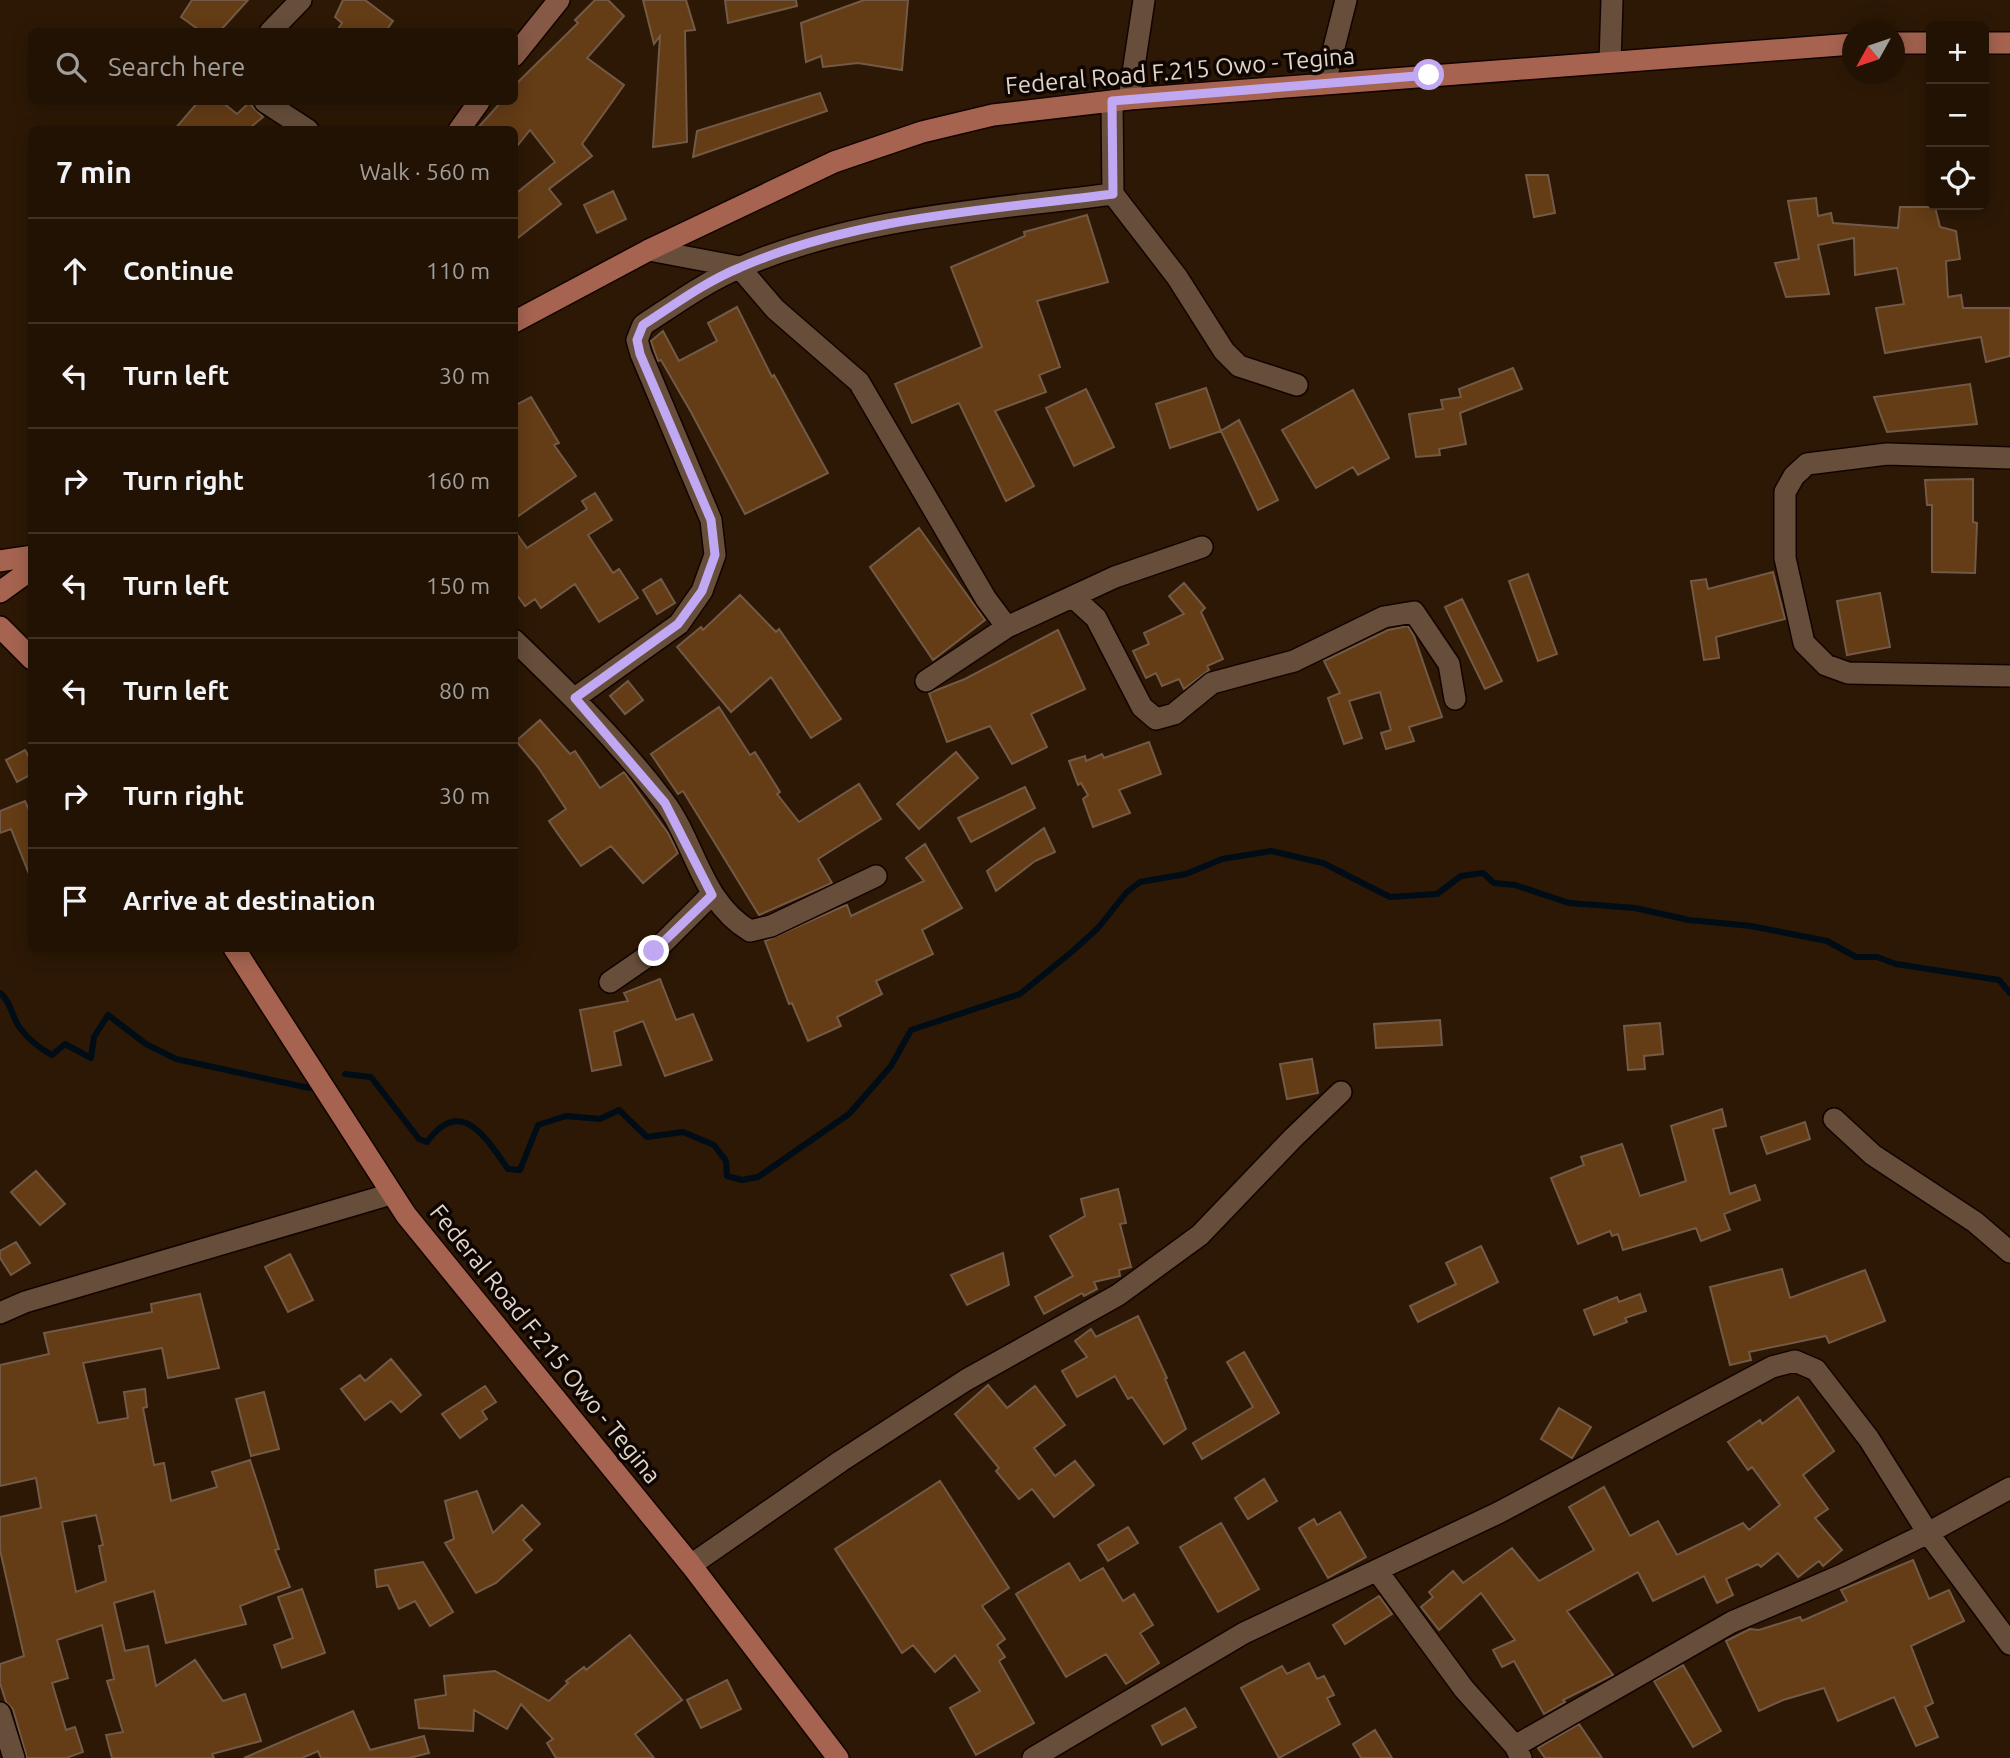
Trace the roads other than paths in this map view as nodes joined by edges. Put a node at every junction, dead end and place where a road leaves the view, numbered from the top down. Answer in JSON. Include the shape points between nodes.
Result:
{"nodes":[{"id":1,"x":302,"y":0,"type":"edge"},
{"id":2,"x":559,"y":0,"type":"edge"},
{"id":3,"x":1144,"y":0,"type":"edge"},
{"id":4,"x":1346,"y":0,"type":"edge"},
{"id":5,"x":1612,"y":0,"type":"edge"},
{"id":6,"x":274,"y":28,"type":"edge"},
{"id":7,"x":1905,"y":43,"type":"edge"},
{"id":8,"x":1926,"y":43,"type":"edge"},
{"id":9,"x":1989,"y":43,"type":"edge"},
{"id":10,"x":2010,"y":43,"type":"edge"},
{"id":11,"x":1842,"y":45,"type":"edge"},
{"id":12,"x":518,"y":51,"type":"edge"},
{"id":13,"x":1610,"y":62,"type":"junction"},
{"id":14,"x":1325,"y":83,"type":"junction"},
{"id":15,"x":1120,"y":100,"type":"junction"},
{"id":16,"x":270,"y":105,"type":"edge"},
{"id":17,"x":477,"y":105,"type":"edge"},
{"id":18,"x":302,"y":126,"type":"edge"},
{"id":19,"x":462,"y":126,"type":"edge"},
{"id":20,"x":1113,"y":194,"type":"junction"},
{"id":21,"x":649,"y":250,"type":"junction"},
{"id":22,"x":739,"y":267,"type":"junction"},
{"id":23,"x":518,"y":319,"type":"edge"},
{"id":24,"x":1297,"y":385,"type":"dead end"},
{"id":25,"x":2010,"y":458,"type":"edge"},
{"id":26,"x":1202,"y":547,"type":"dead end"},
{"id":27,"x":28,"y":557,"type":"edge"},
{"id":28,"x":0,"y":561,"type":"edge"},
{"id":29,"x":28,"y":572,"type":"edge"},
{"id":30,"x":0,"y":592,"type":"edge"},
{"id":31,"x":1073,"y":597,"type":"junction"},
{"id":32,"x":0,"y":627,"type":"edge"},
{"id":33,"x":1007,"y":627,"type":"junction"},
{"id":34,"x":518,"y":644,"type":"edge"},
{"id":35,"x":28,"y":655,"type":"edge"},
{"id":36,"x":2010,"y":676,"type":"edge"},
{"id":37,"x":926,"y":681,"type":"dead end"},
{"id":38,"x":575,"y":698,"type":"junction"},
{"id":39,"x":1455,"y":699,"type":"dead end"},
{"id":40,"x":876,"y":876,"type":"dead end"},
{"id":41,"x":712,"y":895,"type":"junction"},
{"id":42,"x":237,"y":952,"type":"edge"},
{"id":43,"x":610,"y":982,"type":"dead end"},
{"id":44,"x":1341,"y":1092,"type":"dead end"},
{"id":45,"x":1834,"y":1119,"type":"dead end"},
{"id":46,"x":391,"y":1194,"type":"junction"},
{"id":47,"x":2010,"y":1252,"type":"edge"},
{"id":48,"x":0,"y":1313,"type":"edge"},
{"id":49,"x":2010,"y":1488,"type":"edge"},
{"id":50,"x":1928,"y":1533,"type":"junction"},
{"id":51,"x":691,"y":1564,"type":"junction"},
{"id":52,"x":1378,"y":1572,"type":"junction"},
{"id":53,"x":2010,"y":1644,"type":"edge"},
{"id":54,"x":0,"y":1713,"type":"edge"},
{"id":55,"x":1518,"y":1752,"type":"edge"},
{"id":56,"x":14,"y":1758,"type":"edge"},
{"id":57,"x":838,"y":1758,"type":"edge"},
{"id":58,"x":1033,"y":1758,"type":"edge"}],
"edges":[{"from":1,"to":6,"type":"street"},
{"from":2,"to":12,"type":"main road"},
{"from":3,"to":15,"type":"street"},
{"from":4,"to":14,"type":"street"},
{"from":5,"to":13,"type":"street"},
{"from":7,"to":8,"type":"main road"},
{"from":9,"to":10,"type":"main road"},
{"from":11,"to":13,"type":"main road","name":"Federal Road F.215 Owo - Tegina"},
{"from":13,"to":14,"type":"main road","name":"Federal Road F.215 Owo - Tegina"},
{"from":14,"to":15,"type":"main road","name":"Federal Road F.215 Owo - Tegina"},
{"from":15,"to":20,"type":"street"},
{"from":15,"to":21,"type":"main road","name":"Federal Road F.215 Owo - Tegina","via":[[993,115],[922,132],[834,162]]},
{"from":16,"to":18,"type":"street"},
{"from":17,"to":19,"type":"main road"},
{"from":20,"to":22,"type":"street","via":[[835,234]]},
{"from":20,"to":24,"type":"street","via":[[1177,278],[1224,351],[1239,366]]},
{"from":21,"to":22,"type":"street"},
{"from":21,"to":23,"type":"main road","name":"Federal Road F.215 Owo - Tegina"},
{"from":22,"to":33,"type":"street","via":[[775,309],[870,396],[986,599]]},
{"from":22,"to":38,"type":"street","via":[[643,325],[637,340],[711,520],[715,555],[702,591],[678,624]]},
{"from":25,"to":36,"type":"street","via":[[1887,454],[1807,464],[1785,492],[1786,558],[1804,643],[1826,664],[1847,673]]},
{"from":26,"to":31,"type":"street"},
{"from":27,"to":28,"type":"main road"},
{"from":29,"to":30,"type":"main road"},
{"from":31,"to":33,"type":"street"},
{"from":31,"to":39,"type":"street","via":[[1096,618],[1142,706],[1156,719],[1174,713],[1212,682],[1294,661],[1384,617],[1414,612],[1449,664]]},
{"from":32,"to":35,"type":"main road"},
{"from":33,"to":37,"type":"street"},
{"from":34,"to":38,"type":"street"},
{"from":38,"to":41,"type":"street","via":[[665,803]]},
{"from":40,"to":41,"type":"street","via":[[771,926],[750,931],[733,920]]},
{"from":41,"to":43,"type":"street","via":[[654,951]]},
{"from":42,"to":46,"type":"main road","name":"Federal Road F.215 Owo - Tegina"},
{"from":44,"to":51,"type":"street","via":[[1190,1243],[1118,1295],[966,1380]]},
{"from":45,"to":47,"type":"street","via":[[1873,1155],[1975,1222]]},
{"from":46,"to":48,"type":"street"},
{"from":46,"to":51,"type":"main road","name":"Federal Road F.215 Owo - Tegina"},
{"from":49,"to":50,"type":"street"},
{"from":50,"to":52,"type":"street","via":[[1869,1439],[1816,1370],[1795,1361],[1772,1367]]},
{"from":50,"to":53,"type":"street"},
{"from":50,"to":55,"type":"street","via":[[1732,1622]]},
{"from":51,"to":57,"type":"main road","name":"Federal Road F.215 Owo - Tegina"},
{"from":52,"to":55,"type":"street"},
{"from":52,"to":58,"type":"street","via":[[1244,1633]]},
{"from":54,"to":56,"type":"street"}]}
